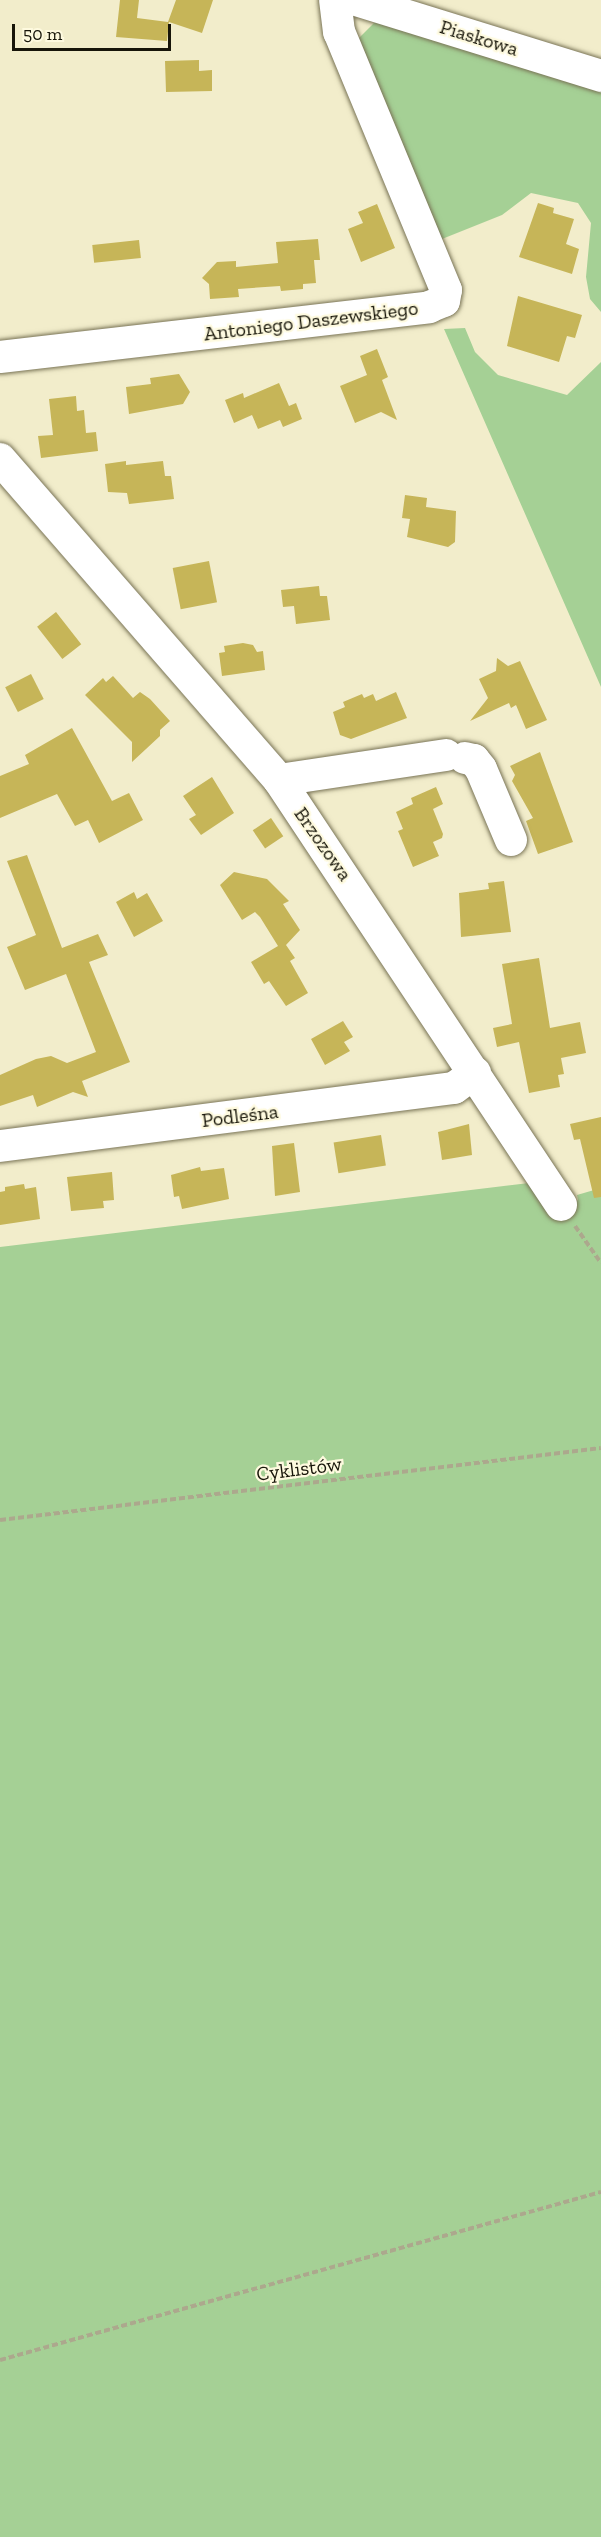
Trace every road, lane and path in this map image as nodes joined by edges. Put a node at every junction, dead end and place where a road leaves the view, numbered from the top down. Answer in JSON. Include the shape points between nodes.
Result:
{"nodes":[{"id":1,"x":335,"y":0,"type":"edge"},
{"id":2,"x":356,"y":0,"type":"edge"},
{"id":3,"x":601,"y":76,"type":"edge"},
{"id":4,"x":0,"y":357,"type":"edge"},
{"id":5,"x":2,"y":465,"type":"edge"},
{"id":6,"x":279,"y":780,"type":"junction"},
{"id":7,"x":511,"y":840,"type":"dead end"},
{"id":8,"x":475,"y":1073,"type":"junction"},
{"id":9,"x":0,"y":1146,"type":"edge"},
{"id":10,"x":561,"y":1205,"type":"joint"},
{"id":11,"x":601,"y":1263,"type":"edge"},
{"id":12,"x":601,"y":1448,"type":"edge"},
{"id":13,"x":0,"y":1520,"type":"edge"},
{"id":14,"x":601,"y":2192,"type":"edge"},
{"id":15,"x":0,"y":2360,"type":"edge"}],
"edges":[{"from":1,"to":4,"type":"street","name":"Antoniego Daszewskiego","via":[[339,32],[446,290],[444,301],[418,308]]},
{"from":2,"to":3,"type":"street","name":"Piaskowa"},
{"from":5,"to":6,"type":"street","name":"Brzozowa"},
{"from":6,"to":7,"type":"street","via":[[456,757],[474,760]]},
{"from":6,"to":8,"type":"street","name":"Brzozowa"},
{"from":8,"to":9,"type":"street","name":"Podleśna","via":[[454,1088]]},
{"from":8,"to":10,"type":"street","name":"Brzozowa"},
{"from":10,"to":11,"type":"path"},
{"from":12,"to":13,"type":"path","name":"Cyklistów"},
{"from":14,"to":15,"type":"path"}]}
